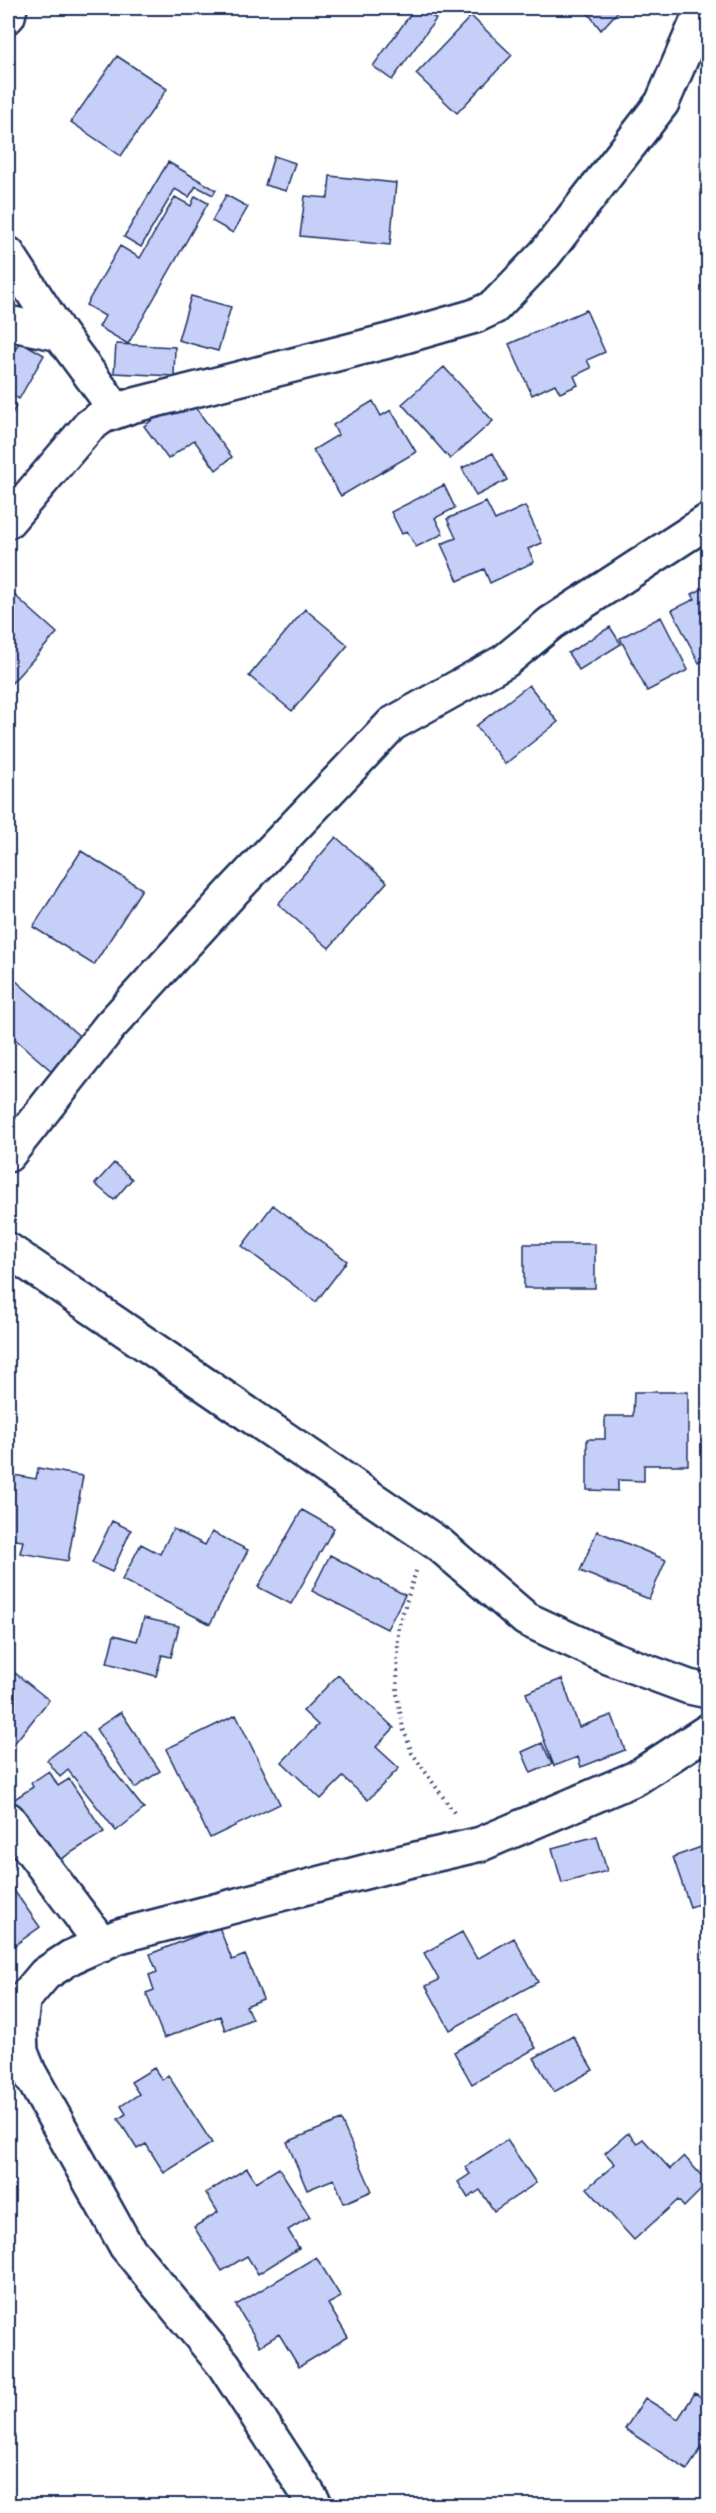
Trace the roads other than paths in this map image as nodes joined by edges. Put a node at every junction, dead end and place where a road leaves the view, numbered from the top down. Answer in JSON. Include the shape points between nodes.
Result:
{"nodes":[{"id":1,"x":10,"y":8,"type":"edge"},
{"id":2,"x":704,"y":8,"type":"edge"},
{"id":3,"x":8,"y":16,"type":"edge"},
{"id":4,"x":8,"y":254,"type":"edge"},
{"id":5,"x":8,"y":323,"type":"edge"},
{"id":6,"x":60,"y":334,"type":"junction"},
{"id":7,"x":116,"y":410,"type":"junction"},
{"id":8,"x":8,"y":521,"type":"edge"},
{"id":9,"x":708,"y":521,"type":"edge"},
{"id":10,"x":8,"y":1155,"type":"edge"},
{"id":11,"x":8,"y":1250,"type":"edge"},
{"id":12,"x":708,"y":1690,"type":"edge"},
{"id":13,"x":708,"y":1731,"type":"edge"},
{"id":14,"x":8,"y":1819,"type":"edge"},
{"id":15,"x":102,"y":1944,"type":"junction"},
{"id":16,"x":15,"y":2000,"type":"edge"},
{"id":17,"x":316,"y":2505,"type":"edge"}],
"edges":[{"from":1,"to":3,"type":"street"},
{"from":2,"to":7,"type":"street","via":[[662,104],[545,254],[494,307],[388,341]]},
{"from":4,"to":6,"type":"street"},
{"from":5,"to":6,"type":"street"},
{"from":6,"to":7,"type":"street"},
{"from":7,"to":8,"type":"street","via":[[89,426]]},
{"from":9,"to":10,"type":"street","via":[[551,623],[505,661],[392,724],[110,1026]]},
{"from":11,"to":12,"type":"street","via":[[428,1536],[526,1619],[608,1657],[689,1687]]},
{"from":13,"to":15,"type":"street","via":[[636,1778],[481,1844],[266,1897],[119,1936]]},
{"from":14,"to":15,"type":"street"},
{"from":15,"to":16,"type":"street","via":[[71,1957]]},
{"from":16,"to":17,"type":"street","via":[[21,2052],[29,2072],[126,2246],[224,2365]]}]}
